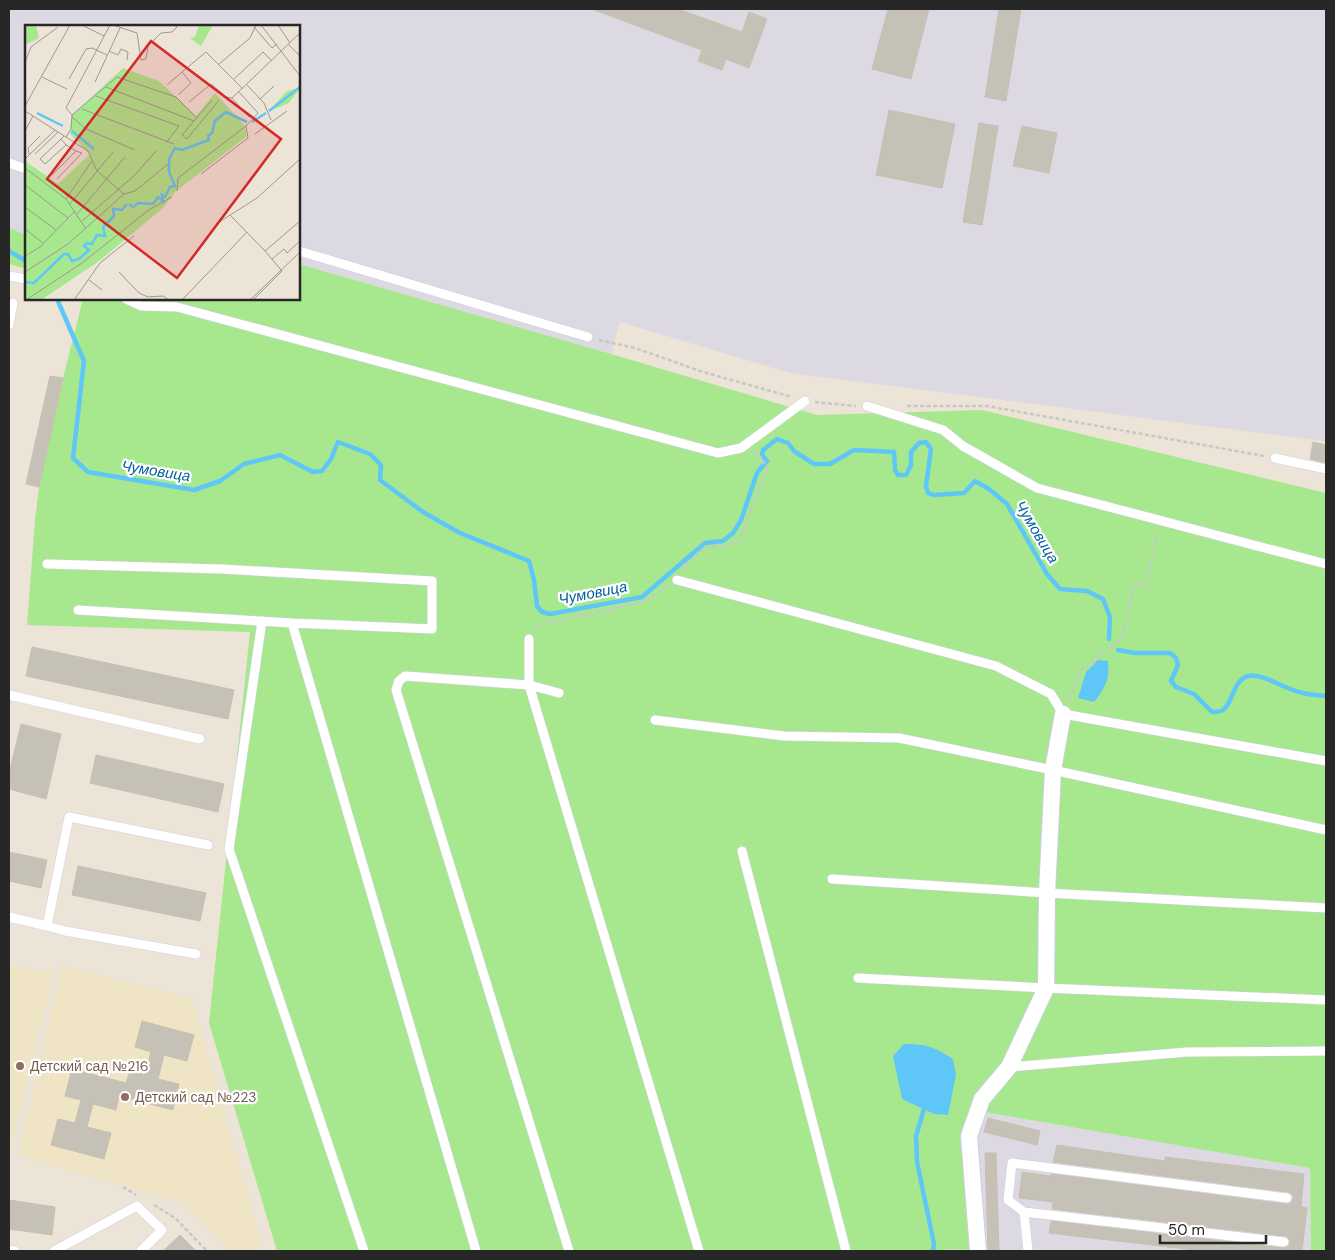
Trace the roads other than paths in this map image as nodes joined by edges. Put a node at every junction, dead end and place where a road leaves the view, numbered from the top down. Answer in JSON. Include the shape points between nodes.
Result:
{"nodes":[{"id":1,"x":9,"y":163,"type":"edge"},
{"id":2,"x":25,"y":168,"type":"edge"},
{"id":3,"x":300,"y":251,"type":"edge"},
{"id":4,"x":9,"y":276,"type":"edge"},
{"id":5,"x":25,"y":279,"type":"edge"},
{"id":6,"x":128,"y":300,"type":"edge"},
{"id":7,"x":13,"y":303,"type":"dead end"},
{"id":8,"x":9,"y":325,"type":"edge"},
{"id":9,"x":588,"y":337,"type":"road end"},
{"id":10,"x":806,"y":401,"type":"road end"},
{"id":11,"x":867,"y":406,"type":"road end"},
{"id":12,"x":1275,"y":458,"type":"road end"},
{"id":13,"x":1326,"y":469,"type":"edge"},
{"id":14,"x":47,"y":564,"type":"dead end"},
{"id":15,"x":1326,"y":564,"type":"edge"},
{"id":16,"x":677,"y":580,"type":"road end"},
{"id":17,"x":78,"y":610,"type":"dead end"},
{"id":18,"x":262,"y":621,"type":"junction"},
{"id":19,"x":292,"y":623,"type":"junction"},
{"id":20,"x":529,"y":639,"type":"road end"},
{"id":21,"x":529,"y":685,"type":"junction"},
{"id":22,"x":559,"y":693,"type":"dead end"},
{"id":23,"x":9,"y":694,"type":"edge"},
{"id":24,"x":1063,"y":714,"type":"junction"},
{"id":25,"x":655,"y":720,"type":"dead end"},
{"id":26,"x":200,"y":739,"type":"dead end"},
{"id":27,"x":1326,"y":761,"type":"edge"},
{"id":28,"x":1053,"y":770,"type":"junction"},
{"id":29,"x":1326,"y":830,"type":"edge"},
{"id":30,"x":208,"y":845,"type":"dead end"},
{"id":31,"x":742,"y":851,"type":"dead end"},
{"id":32,"x":832,"y":879,"type":"dead end"},
{"id":33,"x":1047,"y":893,"type":"junction"},
{"id":34,"x":1326,"y":908,"type":"edge"},
{"id":35,"x":9,"y":917,"type":"edge"},
{"id":36,"x":47,"y":926,"type":"junction"},
{"id":37,"x":196,"y":954,"type":"dead end"},
{"id":38,"x":858,"y":978,"type":"dead end"},
{"id":39,"x":1046,"y":988,"type":"junction"},
{"id":40,"x":1326,"y":1000,"type":"edge"},
{"id":41,"x":1326,"y":1051,"type":"edge"},
{"id":42,"x":1008,"y":1067,"type":"junction"},
{"id":43,"x":1287,"y":1198,"type":"dead end"},
{"id":44,"x":1024,"y":1212,"type":"junction"},
{"id":45,"x":1284,"y":1242,"type":"dead end"},
{"id":46,"x":9,"y":1250,"type":"edge"},
{"id":47,"x":15,"y":1251,"type":"edge"},
{"id":48,"x":54,"y":1251,"type":"edge"},
{"id":49,"x":141,"y":1251,"type":"edge"},
{"id":50,"x":364,"y":1251,"type":"edge"},
{"id":51,"x":476,"y":1251,"type":"edge"},
{"id":52,"x":569,"y":1251,"type":"edge"},
{"id":53,"x":699,"y":1251,"type":"edge"},
{"id":54,"x":846,"y":1251,"type":"edge"},
{"id":55,"x":978,"y":1251,"type":"edge"},
{"id":56,"x":1028,"y":1251,"type":"edge"}],
"edges":[{"from":1,"to":2,"type":"lane"},
{"from":3,"to":9,"type":"lane"},
{"from":4,"to":5,"type":"lane"},
{"from":6,"to":10,"type":"lane","via":[[141,306],[177,307],[718,453],[741,448]]},
{"from":7,"to":8,"type":"lane"},
{"from":11,"to":15,"type":"lane","via":[[943,430],[963,446],[1037,488]]},
{"from":12,"to":13,"type":"lane"},
{"from":14,"to":19,"type":"lane","via":[[221,569],[432,581],[432,629]]},
{"from":16,"to":24,"type":"lane","via":[[996,666],[1051,694]]},
{"from":17,"to":18,"type":"lane"},
{"from":18,"to":19,"type":"lane"},
{"from":18,"to":50,"type":"lane","via":[[229,849]]},
{"from":19,"to":51,"type":"lane"},
{"from":20,"to":21,"type":"lane"},
{"from":21,"to":22,"type":"lane"},
{"from":21,"to":52,"type":"lane","via":[[406,676],[399,680],[396,690]]},
{"from":21,"to":53,"type":"lane"},
{"from":23,"to":26,"type":"lane"},
{"from":24,"to":27,"type":"lane"},
{"from":24,"to":28,"type":"street"},
{"from":25,"to":28,"type":"lane","via":[[784,736],[899,738]]},
{"from":28,"to":29,"type":"lane"},
{"from":28,"to":33,"type":"street"},
{"from":30,"to":36,"type":"lane","via":[[69,817]]},
{"from":31,"to":54,"type":"lane"},
{"from":32,"to":33,"type":"lane"},
{"from":33,"to":34,"type":"lane"},
{"from":33,"to":39,"type":"street"},
{"from":35,"to":36,"type":"lane"},
{"from":36,"to":37,"type":"lane"},
{"from":38,"to":39,"type":"lane"},
{"from":39,"to":40,"type":"lane"},
{"from":39,"to":42,"type":"street"},
{"from":41,"to":42,"type":"lane","via":[[1187,1052]]},
{"from":42,"to":55,"type":"street","via":[[982,1099],[969,1136]]},
{"from":43,"to":44,"type":"lane","via":[[1012,1162],[1008,1200]]},
{"from":44,"to":45,"type":"lane"},
{"from":44,"to":56,"type":"lane"},
{"from":46,"to":47,"type":"lane"},
{"from":48,"to":49,"type":"lane","via":[[137,1206],[162,1230]]}]}
